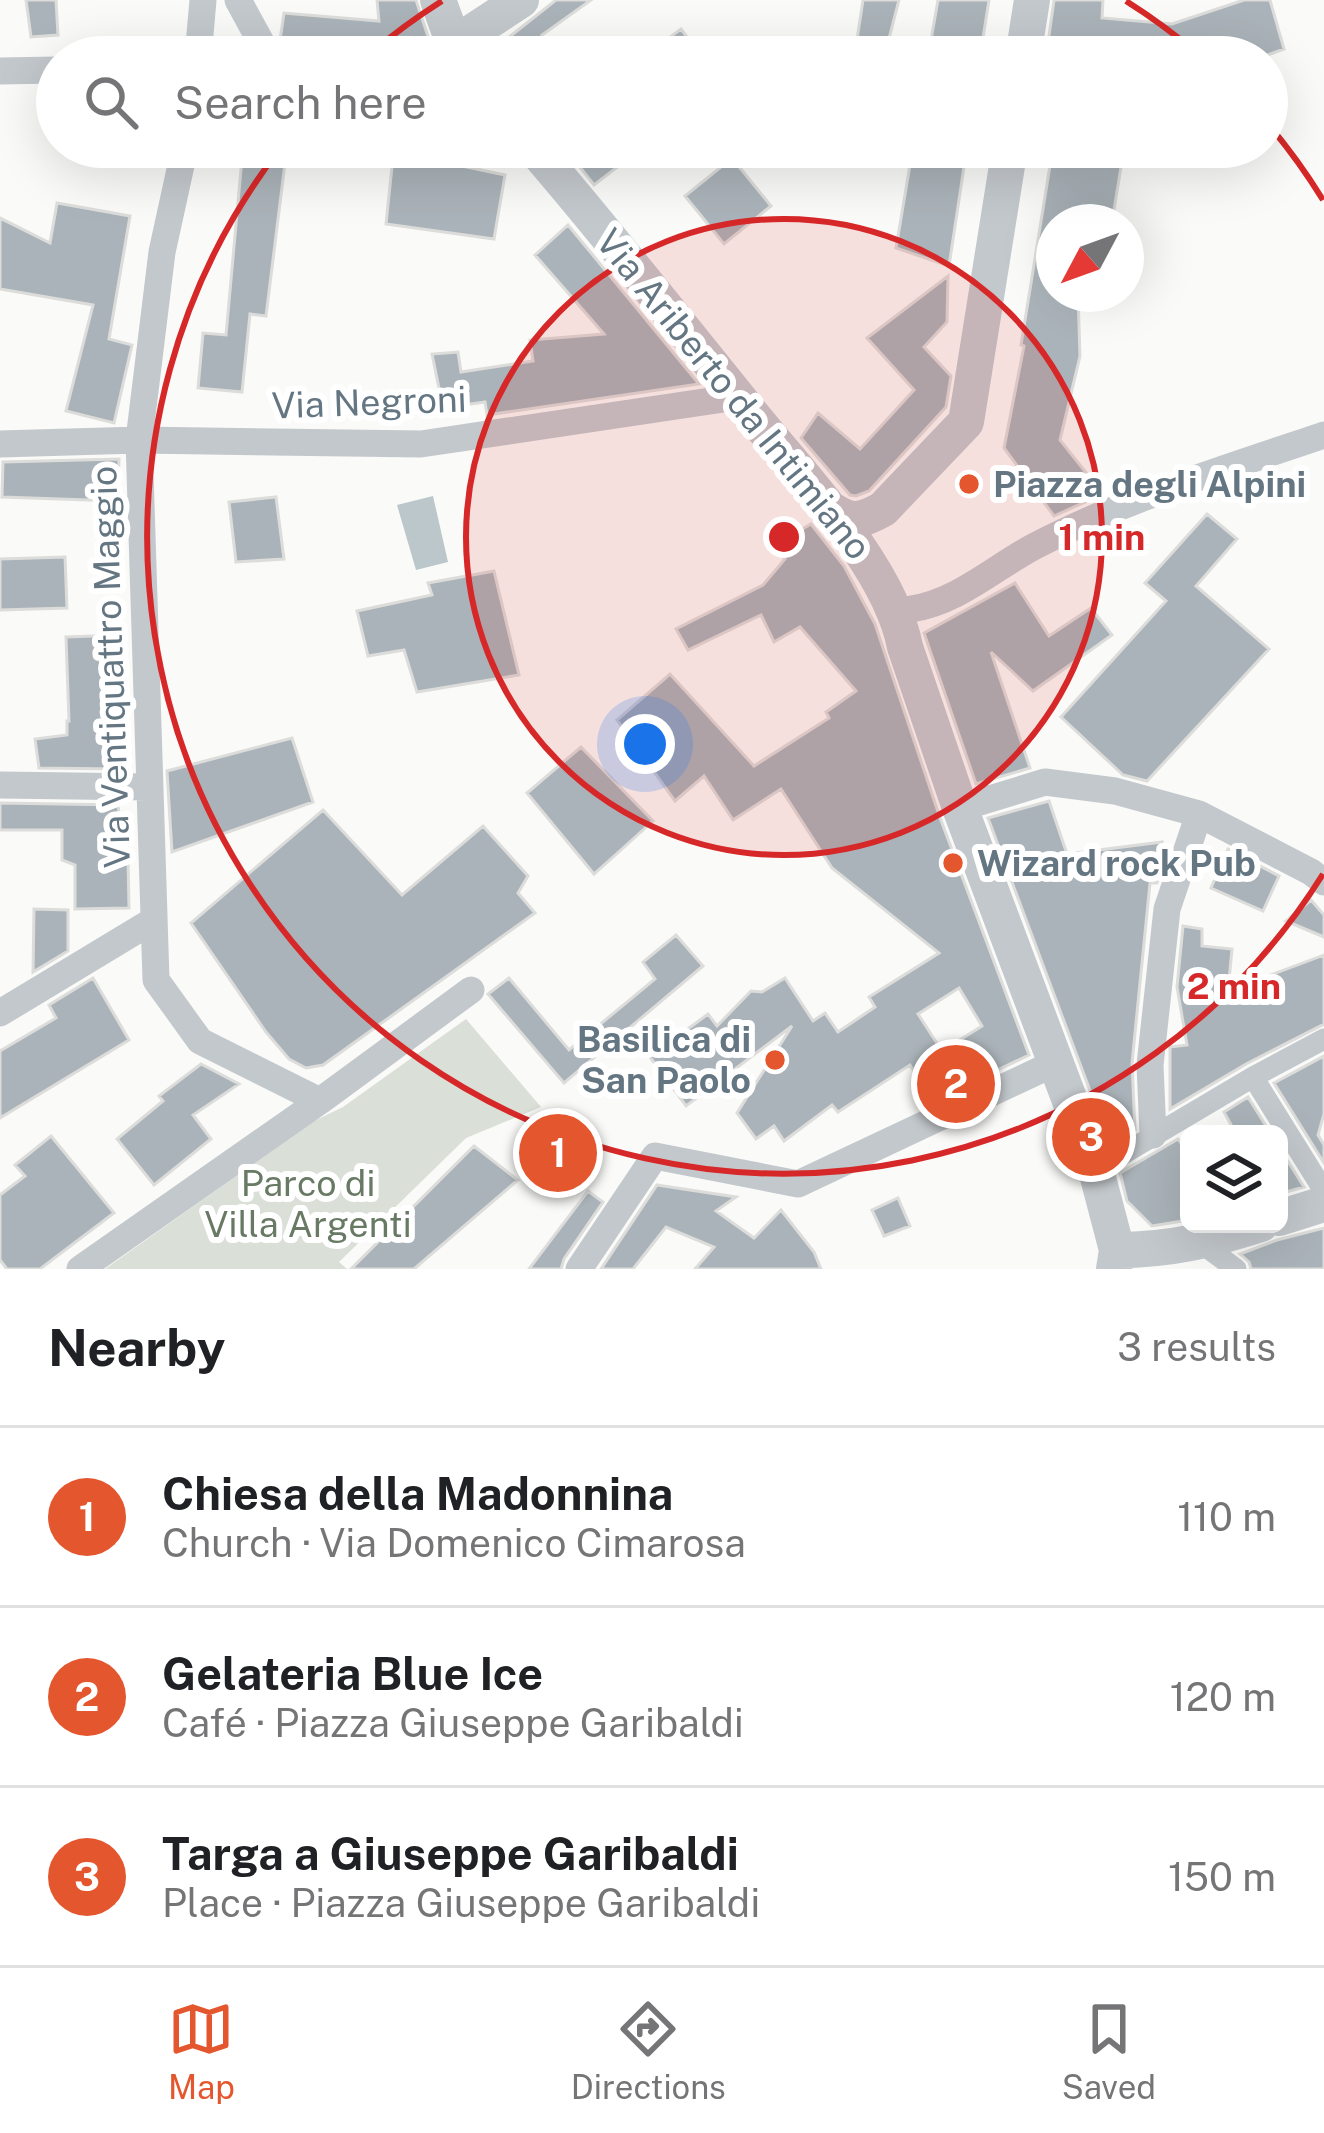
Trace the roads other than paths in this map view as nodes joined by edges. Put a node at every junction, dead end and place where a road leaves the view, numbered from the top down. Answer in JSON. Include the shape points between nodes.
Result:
{"nodes":[{"id":1,"x":203,"y":0,"type":"edge"},
{"id":2,"x":238,"y":0,"type":"edge"},
{"id":3,"x":438,"y":0,"type":"edge"},
{"id":4,"x":521,"y":0,"type":"edge"},
{"id":5,"x":1031,"y":0,"type":"edge"},
{"id":6,"x":200,"y":36,"type":"edge"},
{"id":7,"x":257,"y":36,"type":"edge"},
{"id":8,"x":452,"y":36,"type":"edge"},
{"id":9,"x":477,"y":36,"type":"edge"},
{"id":10,"x":1026,"y":36,"type":"edge"},
{"id":11,"x":36,"y":70,"type":"edge"},
{"id":12,"x":0,"y":71,"type":"edge"},
{"id":13,"x":180,"y":168,"type":"edge"},
{"id":14,"x":551,"y":168,"type":"edge"},
{"id":15,"x":1007,"y":168,"type":"edge"},
{"id":16,"x":737,"y":397,"type":"junction"},
{"id":17,"x":1324,"y":435,"type":"edge"},
{"id":18,"x":139,"y":440,"type":"junction"},
{"id":19,"x":0,"y":445,"type":"edge"},
{"id":20,"x":824,"y":505,"type":"junction"},
{"id":21,"x":883,"y":509,"type":"junction"},
{"id":22,"x":872,"y":566,"type":"junction"},
{"id":23,"x":911,"y":609,"type":"dead end"},
{"id":24,"x":0,"y":785,"type":"edge"},
{"id":25,"x":150,"y":787,"type":"junction"},
{"id":26,"x":960,"y":808,"type":"junction"},
{"id":27,"x":1199,"y":814,"type":"junction"},
{"id":28,"x":1324,"y":882,"type":"edge"},
{"id":29,"x":154,"y":920,"type":"junction"},
{"id":30,"x":471,"y":990,"type":"dead end"},
{"id":31,"x":0,"y":1013,"type":"edge"},
{"id":32,"x":1324,"y":1039,"type":"edge"},
{"id":33,"x":1057,"y":1062,"type":"junction"},
{"id":34,"x":1252,"y":1077,"type":"junction"},
{"id":35,"x":320,"y":1101,"type":"junction"},
{"id":36,"x":1154,"y":1136,"type":"junction"},
{"id":37,"x":1096,"y":1171,"type":"junction"},
{"id":38,"x":1324,"y":1191,"type":"edge"},
{"id":39,"x":1324,"y":1204,"type":"edge"},
{"id":40,"x":1288,"y":1215,"type":"edge"},
{"id":41,"x":1233,"y":1233,"type":"edge"},
{"id":42,"x":1201,"y":1243,"type":"junction"},
{"id":43,"x":1116,"y":1259,"type":"edge"},
{"id":44,"x":80,"y":1269,"type":"edge"},
{"id":45,"x":579,"y":1269,"type":"edge"},
{"id":46,"x":1236,"y":1269,"type":"edge"}],
"edges":[{"from":1,"to":6,"type":"street"},
{"from":2,"to":7,"type":"street"},
{"from":3,"to":8,"type":"street"},
{"from":4,"to":9,"type":"street"},
{"from":5,"to":10,"type":"street"},
{"from":11,"to":12,"type":"street"},
{"from":13,"to":18,"type":"street","name":"Via Ventiquattro Maggio"},
{"from":14,"to":16,"type":"street","name":"Via Ariberto da Intimiano"},
{"from":15,"to":21,"type":"street","via":[[966,422]]},
{"from":16,"to":18,"type":"street","name":"Via Negroni","via":[[421,444]]},
{"from":16,"to":20,"type":"street","name":"Via Ariberto da Intimiano"},
{"from":17,"to":23,"type":"street","via":[[1147,496]]},
{"from":18,"to":19,"type":"street","name":"Via Negroni"},
{"from":18,"to":25,"type":"street","name":"Via Ventiquattro Maggio"},
{"from":20,"to":21,"type":"street","via":[[854,520]]},
{"from":20,"to":22,"type":"street","name":"Via Ariberto da Intimiano"},
{"from":21,"to":22,"type":"street","via":[[869,526]]},
{"from":22,"to":26,"type":"street","name":"Via Ariberto da Intimiano","via":[[902,628]]},
{"from":24,"to":25,"type":"street"},
{"from":25,"to":29,"type":"street","name":"Via Ventiquattro Maggio"},
{"from":26,"to":27,"type":"street","via":[[1045,782]]},
{"from":26,"to":33,"type":"street","name":"Via Ariberto da Intimiano"},
{"from":27,"to":28,"type":"street"},
{"from":27,"to":36,"type":"street","via":[[1167,908],[1150,1065]]},
{"from":29,"to":31,"type":"street"},
{"from":29,"to":35,"type":"street","name":"Via Ventiquattro Maggio","via":[[156,980],[200,1041]]},
{"from":30,"to":35,"type":"street"},
{"from":32,"to":34,"type":"street"},
{"from":33,"to":37,"type":"street","name":"Via Ariberto da Intimiano"},
{"from":33,"to":45,"type":"street","via":[[798,1184],[656,1156]]},
{"from":34,"to":36,"type":"street"},
{"from":34,"to":38,"type":"street"},
{"from":35,"to":44,"type":"street"},
{"from":36,"to":37,"type":"street"},
{"from":37,"to":43,"type":"street","name":"Via Ariberto da Intimiano"},
{"from":39,"to":40,"type":"street"},
{"from":41,"to":42,"type":"street"},
{"from":42,"to":43,"type":"street"},
{"from":42,"to":46,"type":"street"}]}
